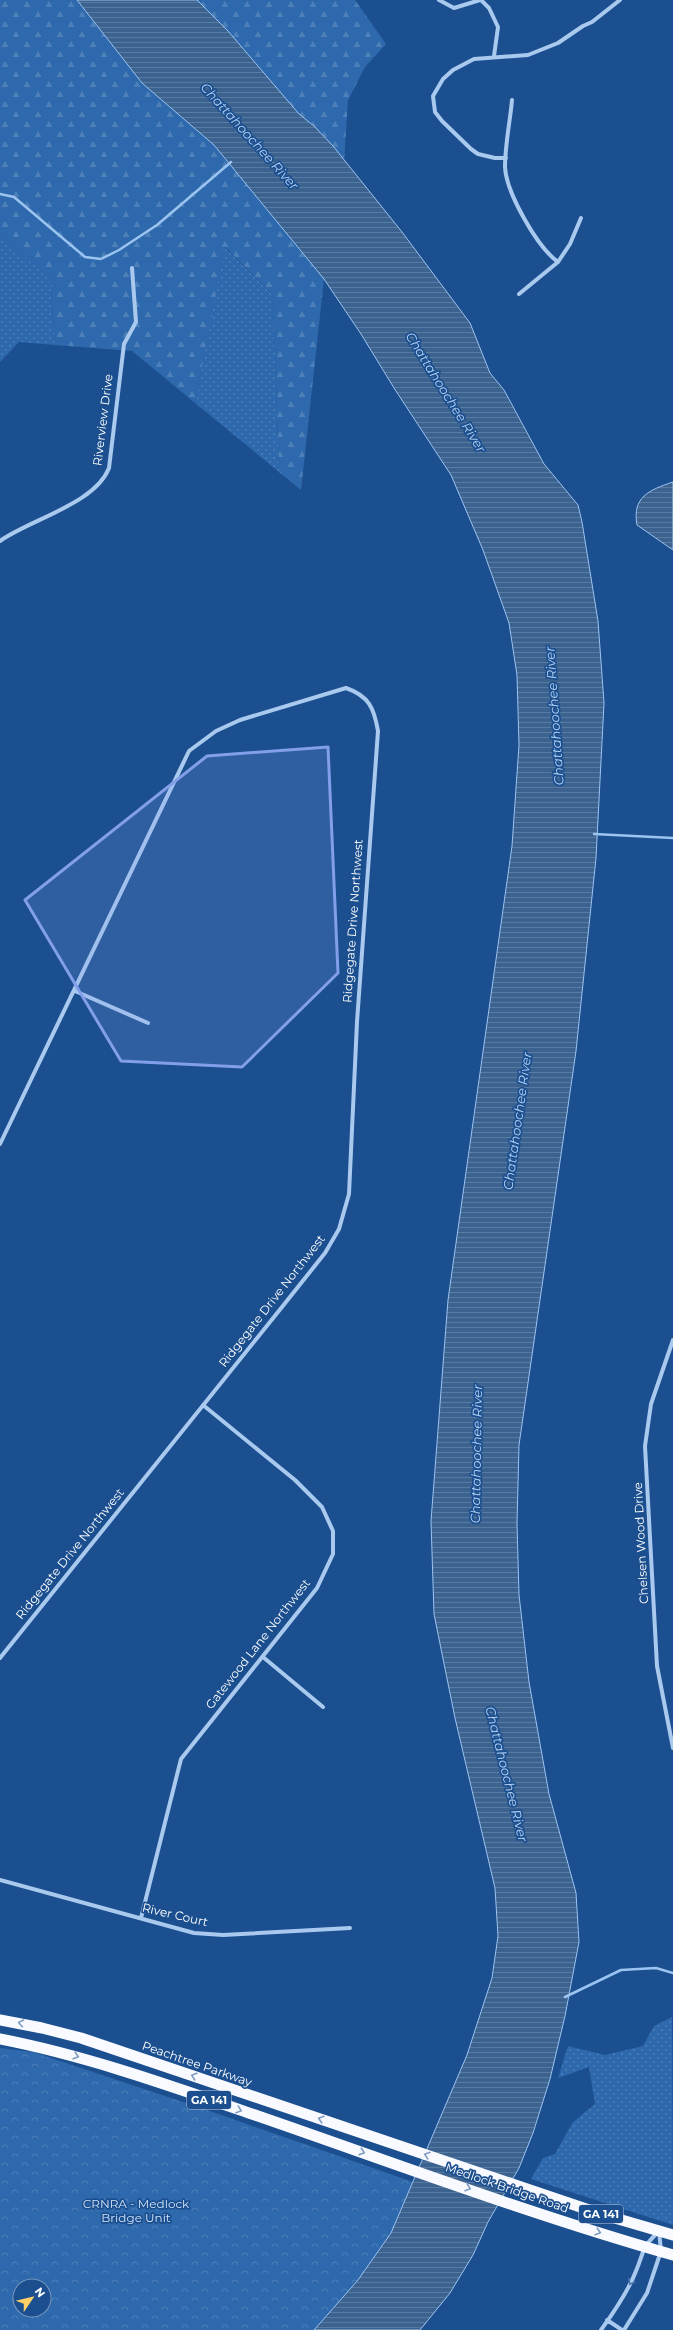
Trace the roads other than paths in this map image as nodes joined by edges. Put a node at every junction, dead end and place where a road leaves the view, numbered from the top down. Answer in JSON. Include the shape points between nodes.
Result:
{"nodes":[{"id":1,"x":439,"y":0,"type":"edge"},
{"id":2,"x":480,"y":0,"type":"edge"},
{"id":3,"x":620,"y":0,"type":"edge"},
{"id":4,"x":494,"y":56,"type":"junction"},
{"id":5,"x":512,"y":100,"type":"dead end"},
{"id":6,"x":506,"y":158,"type":"junction"},
{"id":7,"x":581,"y":218,"type":"dead end"},
{"id":8,"x":558,"y":262,"type":"junction"},
{"id":9,"x":132,"y":268,"type":"dead end"},
{"id":10,"x":519,"y":294,"type":"dead end"},
{"id":11,"x":0,"y":542,"type":"edge"},
{"id":12,"x":75,"y":991,"type":"junction"},
{"id":13,"x":148,"y":1023,"type":"dead end"},
{"id":14,"x":0,"y":1144,"type":"edge"},
{"id":15,"x":673,"y":1340,"type":"edge"},
{"id":16,"x":672,"y":1349,"type":"edge"},
{"id":17,"x":203,"y":1405,"type":"junction"},
{"id":18,"x":263,"y":1657,"type":"junction"},
{"id":19,"x":0,"y":1658,"type":"edge"},
{"id":20,"x":323,"y":1707,"type":"dead end"},
{"id":21,"x":673,"y":1748,"type":"edge"},
{"id":22,"x":0,"y":1880,"type":"edge"},
{"id":23,"x":140,"y":1918,"type":"junction"},
{"id":24,"x":350,"y":1928,"type":"dead end"},
{"id":25,"x":0,"y":2020,"type":"edge"},
{"id":26,"x":0,"y":2039,"type":"edge"},
{"id":27,"x":384,"y":2140,"type":"joint"},
{"id":28,"x":659,"y":2231,"type":"junction"},
{"id":29,"x":673,"y":2235,"type":"edge"},
{"id":30,"x":644,"y":2246,"type":"junction"},
{"id":31,"x":661,"y":2251,"type":"junction"},
{"id":32,"x":673,"y":2254,"type":"edge"},
{"id":33,"x":607,"y":2320,"type":"junction"},
{"id":34,"x":600,"y":2330,"type":"edge"},
{"id":35,"x":623,"y":2330,"type":"edge"}],
"edges":[{"from":1,"to":2,"type":"street","via":[[454,8]]},
{"from":2,"to":4,"type":"street","via":[[489,8],[498,27]]},
{"from":3,"to":4,"type":"street","via":[[592,22],[558,43],[528,55]]},
{"from":4,"to":6,"type":"street","via":[[474,59],[453,70],[436,89],[433,104],[442,121],[471,149],[487,157]]},
{"from":5,"to":6,"type":"street"},
{"from":6,"to":8,"type":"street","via":[[507,179],[520,208],[540,243]]},
{"from":7,"to":8,"type":"street","via":[[570,244]]},
{"from":8,"to":10,"type":"street"},
{"from":9,"to":11,"type":"street","name":"Riverview Drive","via":[[136,322],[124,344],[109,468],[105,478],[90,492],[15,531]]},
{"from":12,"to":13,"type":"street"},
{"from":12,"to":14,"type":"street","name":"Ridgegate Drive Northwest"},
{"from":12,"to":17,"type":"street","name":"Ridgegate Drive Northwest","via":[[189,751],[216,730],[240,720],[346,688],[356,692],[373,707],[378,731],[355,1048],[349,1194],[339,1229],[325,1253]]},
{"from":15,"to":16,"type":"street","name":"Chelsen Wood Drive"},
{"from":16,"to":21,"type":"street","name":"Chelsen Wood Drive","via":[[651,1404],[645,1446],[657,1666]]},
{"from":17,"to":18,"type":"street","name":"Gatewood Lane Northwest","via":[[312,1495],[322,1507],[332,1531],[333,1554],[317,1588]]},
{"from":17,"to":19,"type":"street","name":"Ridgegate Drive Northwest"},
{"from":18,"to":20,"type":"street"},
{"from":18,"to":23,"type":"street","name":"Gatewood Lane Northwest","via":[[225,1701],[181,1759]]},
{"from":22,"to":23,"type":"street","name":"River Court"},
{"from":23,"to":24,"type":"street","name":"River Court","via":[[194,1933],[223,1935]]},
{"from":27,"to":25,"type":"highway","name":"Peachtree Parkway","number":"GA 141","one_way":true,"via":[[81,2038]]},
{"from":26,"to":30,"type":"highway","name":"Medlock Bridge Road","number":"GA 141","one_way":true,"via":[[38,2046],[111,2067]]},
{"from":28,"to":27,"type":"highway","name":"Medlock Bridge Road","number":"GA 141","one_way":true},
{"from":28,"to":29,"type":"highway","name":"Medlock Bridge Road","number":"GA 141"},
{"from":28,"to":30,"type":"street"},
{"from":28,"to":31,"type":"street"},
{"from":30,"to":31,"type":"highway","name":"Medlock Bridge Road","number":"GA 141"},
{"from":30,"to":33,"type":"street","one_way":true,"via":[[636,2272]]},
{"from":31,"to":32,"type":"highway","name":"Medlock Bridge Road","number":"GA 141"},
{"from":31,"to":35,"type":"street","via":[[647,2293]]},
{"from":33,"to":34,"type":"street"},
{"from":33,"to":35,"type":"street"}]}
